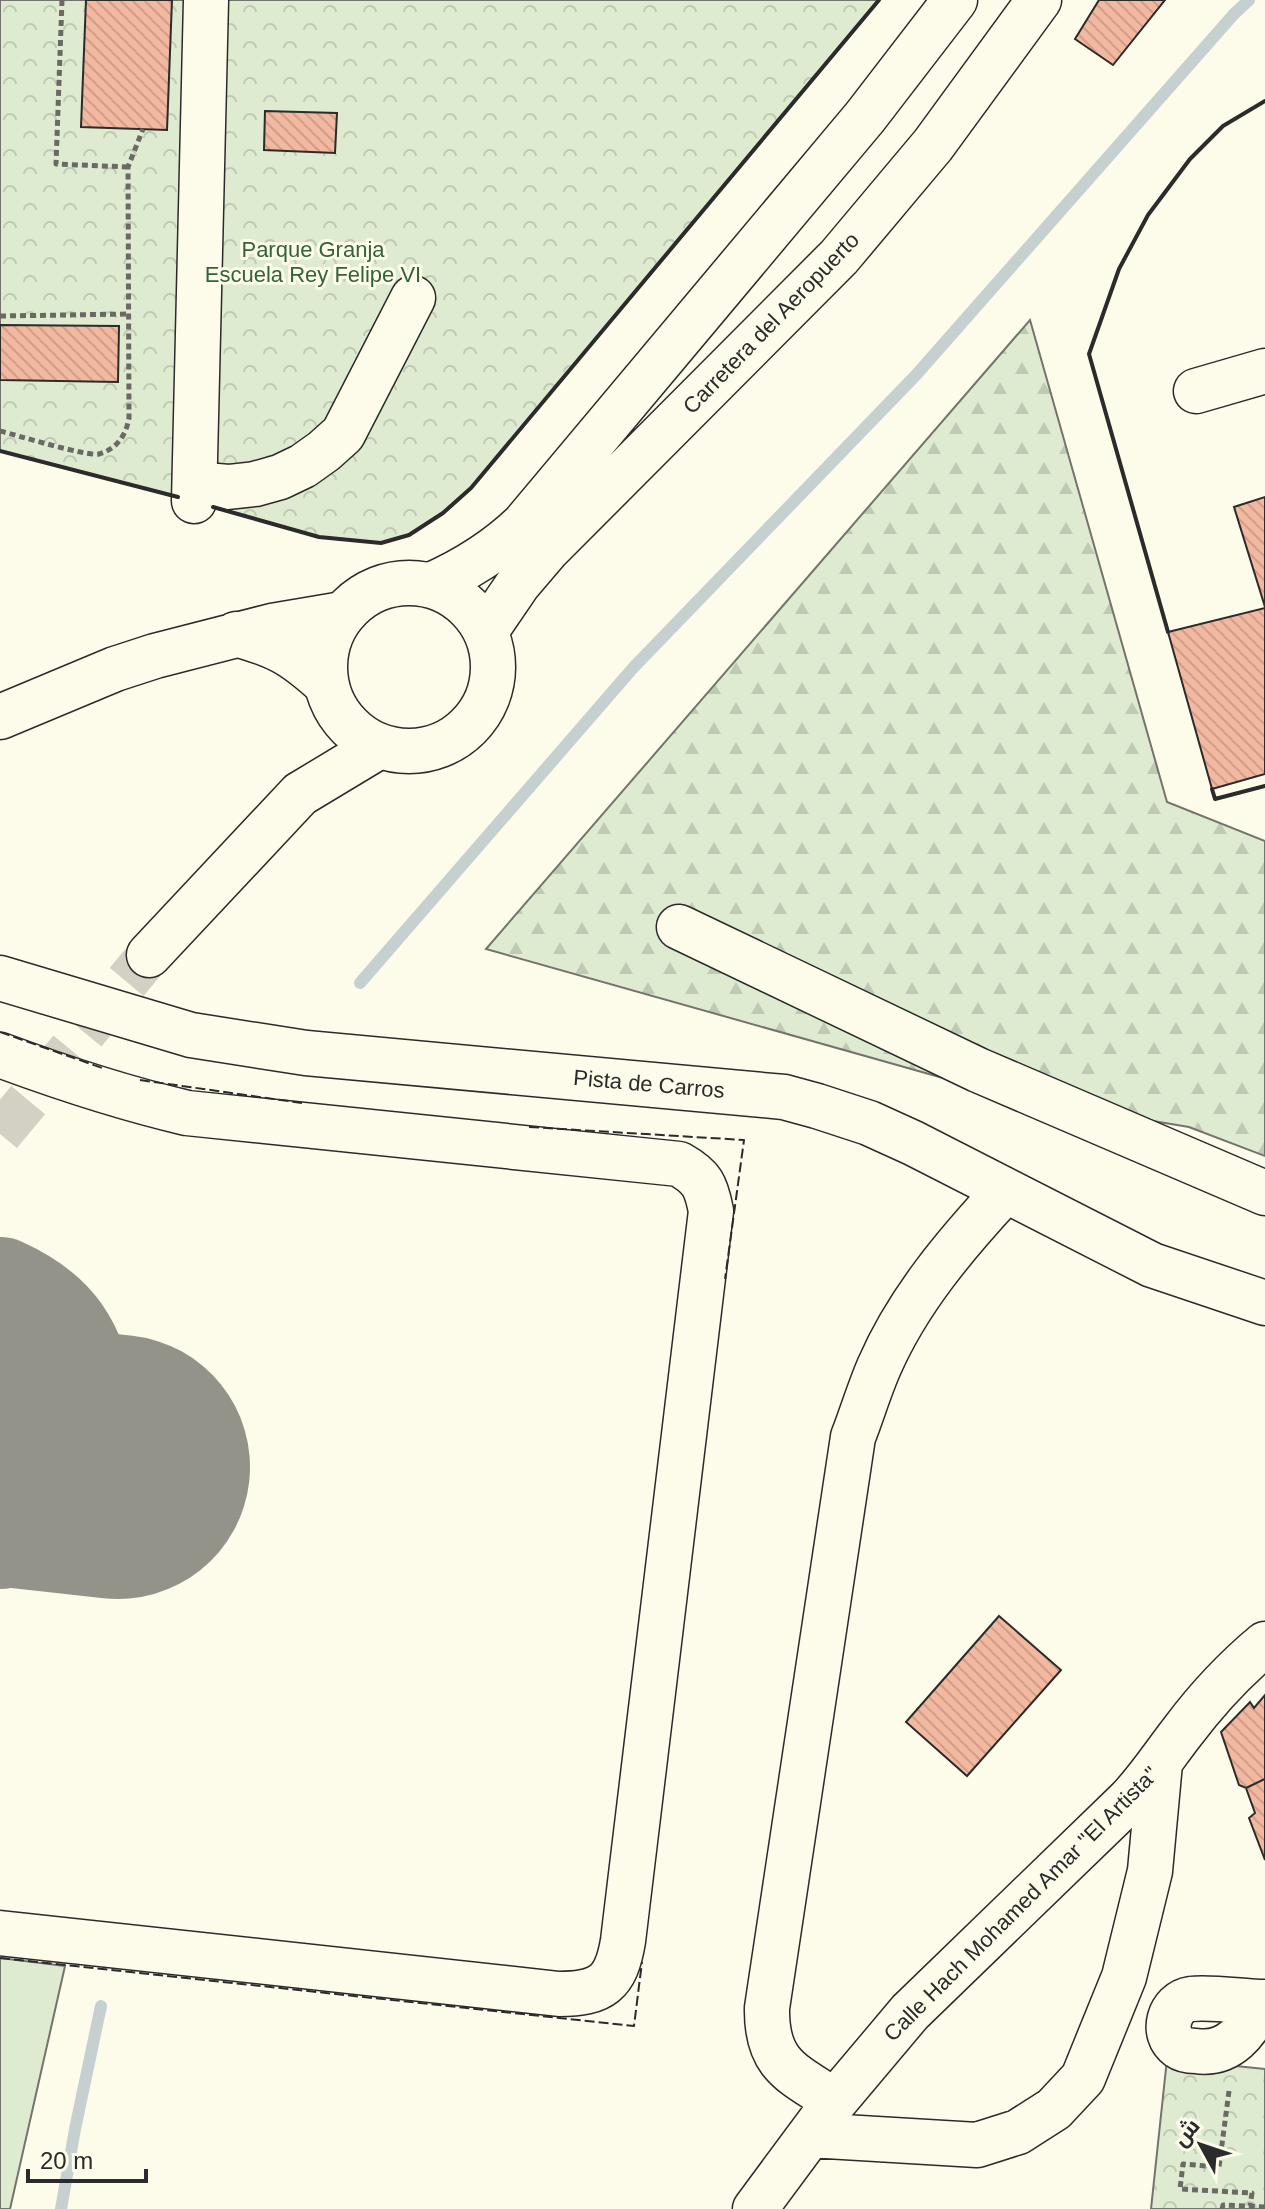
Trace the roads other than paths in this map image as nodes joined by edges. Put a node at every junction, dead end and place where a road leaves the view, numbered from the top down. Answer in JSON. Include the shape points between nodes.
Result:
{"nodes":[{"id":1,"x":206,"y":0,"type":"edge"},
{"id":2,"x":955,"y":0,"type":"edge"},
{"id":3,"x":1039,"y":0,"type":"edge"},
{"id":4,"x":413,"y":298,"type":"dead end"},
{"id":5,"x":1265,"y":371,"type":"edge"},
{"id":6,"x":1196,"y":391,"type":"dead end"},
{"id":7,"x":431,"y":585,"type":"junction"},
{"id":8,"x":343,"y":614,"type":"junction"},
{"id":9,"x":486,"y":631,"type":"junction"},
{"id":10,"x":236,"y":634,"type":"junction"},
{"id":11,"x":331,"y":697,"type":"junction"},
{"id":12,"x":0,"y":717,"type":"edge"},
{"id":13,"x":378,"y":747,"type":"junction"},
{"id":14,"x":300,"y":794,"type":"junction"},
{"id":15,"x":679,"y":927,"type":"dead end"},
{"id":16,"x":149,"y":955,"type":"tunnel mouth"},
{"id":17,"x":0,"y":978,"type":"edge"},
{"id":18,"x":0,"y":1055,"type":"edge"},
{"id":19,"x":1005,"y":1191,"type":"junction"},
{"id":20,"x":1265,"y":1193,"type":"edge"},
{"id":21,"x":1265,"y":1303,"type":"edge"},
{"id":22,"x":1265,"y":1644,"type":"edge"},
{"id":23,"x":1160,"y":1763,"type":"junction"},
{"id":24,"x":0,"y":1933,"type":"edge"},
{"id":25,"x":1262,"y":2002,"type":"edge"},
{"id":26,"x":823,"y":2118,"type":"junction"},
{"id":27,"x":755,"y":2209,"type":"edge"}],
"edges":[{"from":1,"to":4,"type":"street","via":[[194,493],[280,477],[324,451],[343,434]]},
{"from":2,"to":7,"type":"street","via":[[865,117],[524,524],[487,556]]},
{"from":3,"to":9,"type":"street","name":"Carretera del Aeropuerto","via":[[933,145],[848,247],[547,550]]},
{"from":5,"to":6,"type":"street"},
{"from":7,"to":8,"type":"street","via":[[399,583],[368,593]]},
{"from":7,"to":9,"type":"street","via":[[463,602]]},
{"from":8,"to":10,"type":"street"},
{"from":8,"to":11,"type":"street","via":[[330,635],[325,660]]},
{"from":9,"to":13,"type":"street","via":[[494,657],[492,685],[482,710],[465,731],[442,745],[415,752]]},
{"from":10,"to":11,"type":"street","via":[[270,644],[300,661]]},
{"from":10,"to":12,"type":"street","via":[[115,669]]},
{"from":11,"to":13,"type":"street","via":[[347,725]]},
{"from":11,"to":14,"type":"street"},
{"from":13,"to":14,"type":"street"},
{"from":14,"to":16,"type":"street"},
{"from":15,"to":20,"type":"street","via":[[978,1070]]},
{"from":17,"to":19,"type":"street","name":"Pista de Carros","via":[[191,1035],[243,1044],[784,1097],[869,1123]]},
{"from":18,"to":24,"type":"street","via":[[79,1084],[187,1113],[679,1164],[696,1174],[707,1190],[711,1211],[623,1941],[619,1965],[605,1984],[583,1994],[559,1994]]},
{"from":19,"to":21,"type":"street","name":"Pista de Carros","via":[[1152,1265]]},
{"from":19,"to":26,"type":"street","via":[[952,1249],[909,1310],[879,1366],[853,1437],[767,2008],[771,2049],[796,2075]]},
{"from":22,"to":23,"type":"street","name":"Calle Hach Mohamed Amar \"El Artista\"","via":[[1207,1701]]},
{"from":23,"to":26,"type":"street","name":"Calle Hach Mohamed Amar \"El Artista\"","via":[[1129,1800],[910,2012]]},
{"from":23,"to":26,"type":"street","via":[[1150,1871],[1124,1977],[1083,2078],[1054,2109],[1018,2132],[977,2145]]},
{"from":25,"to":25,"type":"street","via":[[1239,2037],[1221,2048],[1180,2049],[1172,2040],[1170,2016],[1189,1999]]},
{"from":26,"to":27,"type":"street","name":"Calle Hach Mohamed Amar \"El Artista\""}]}
